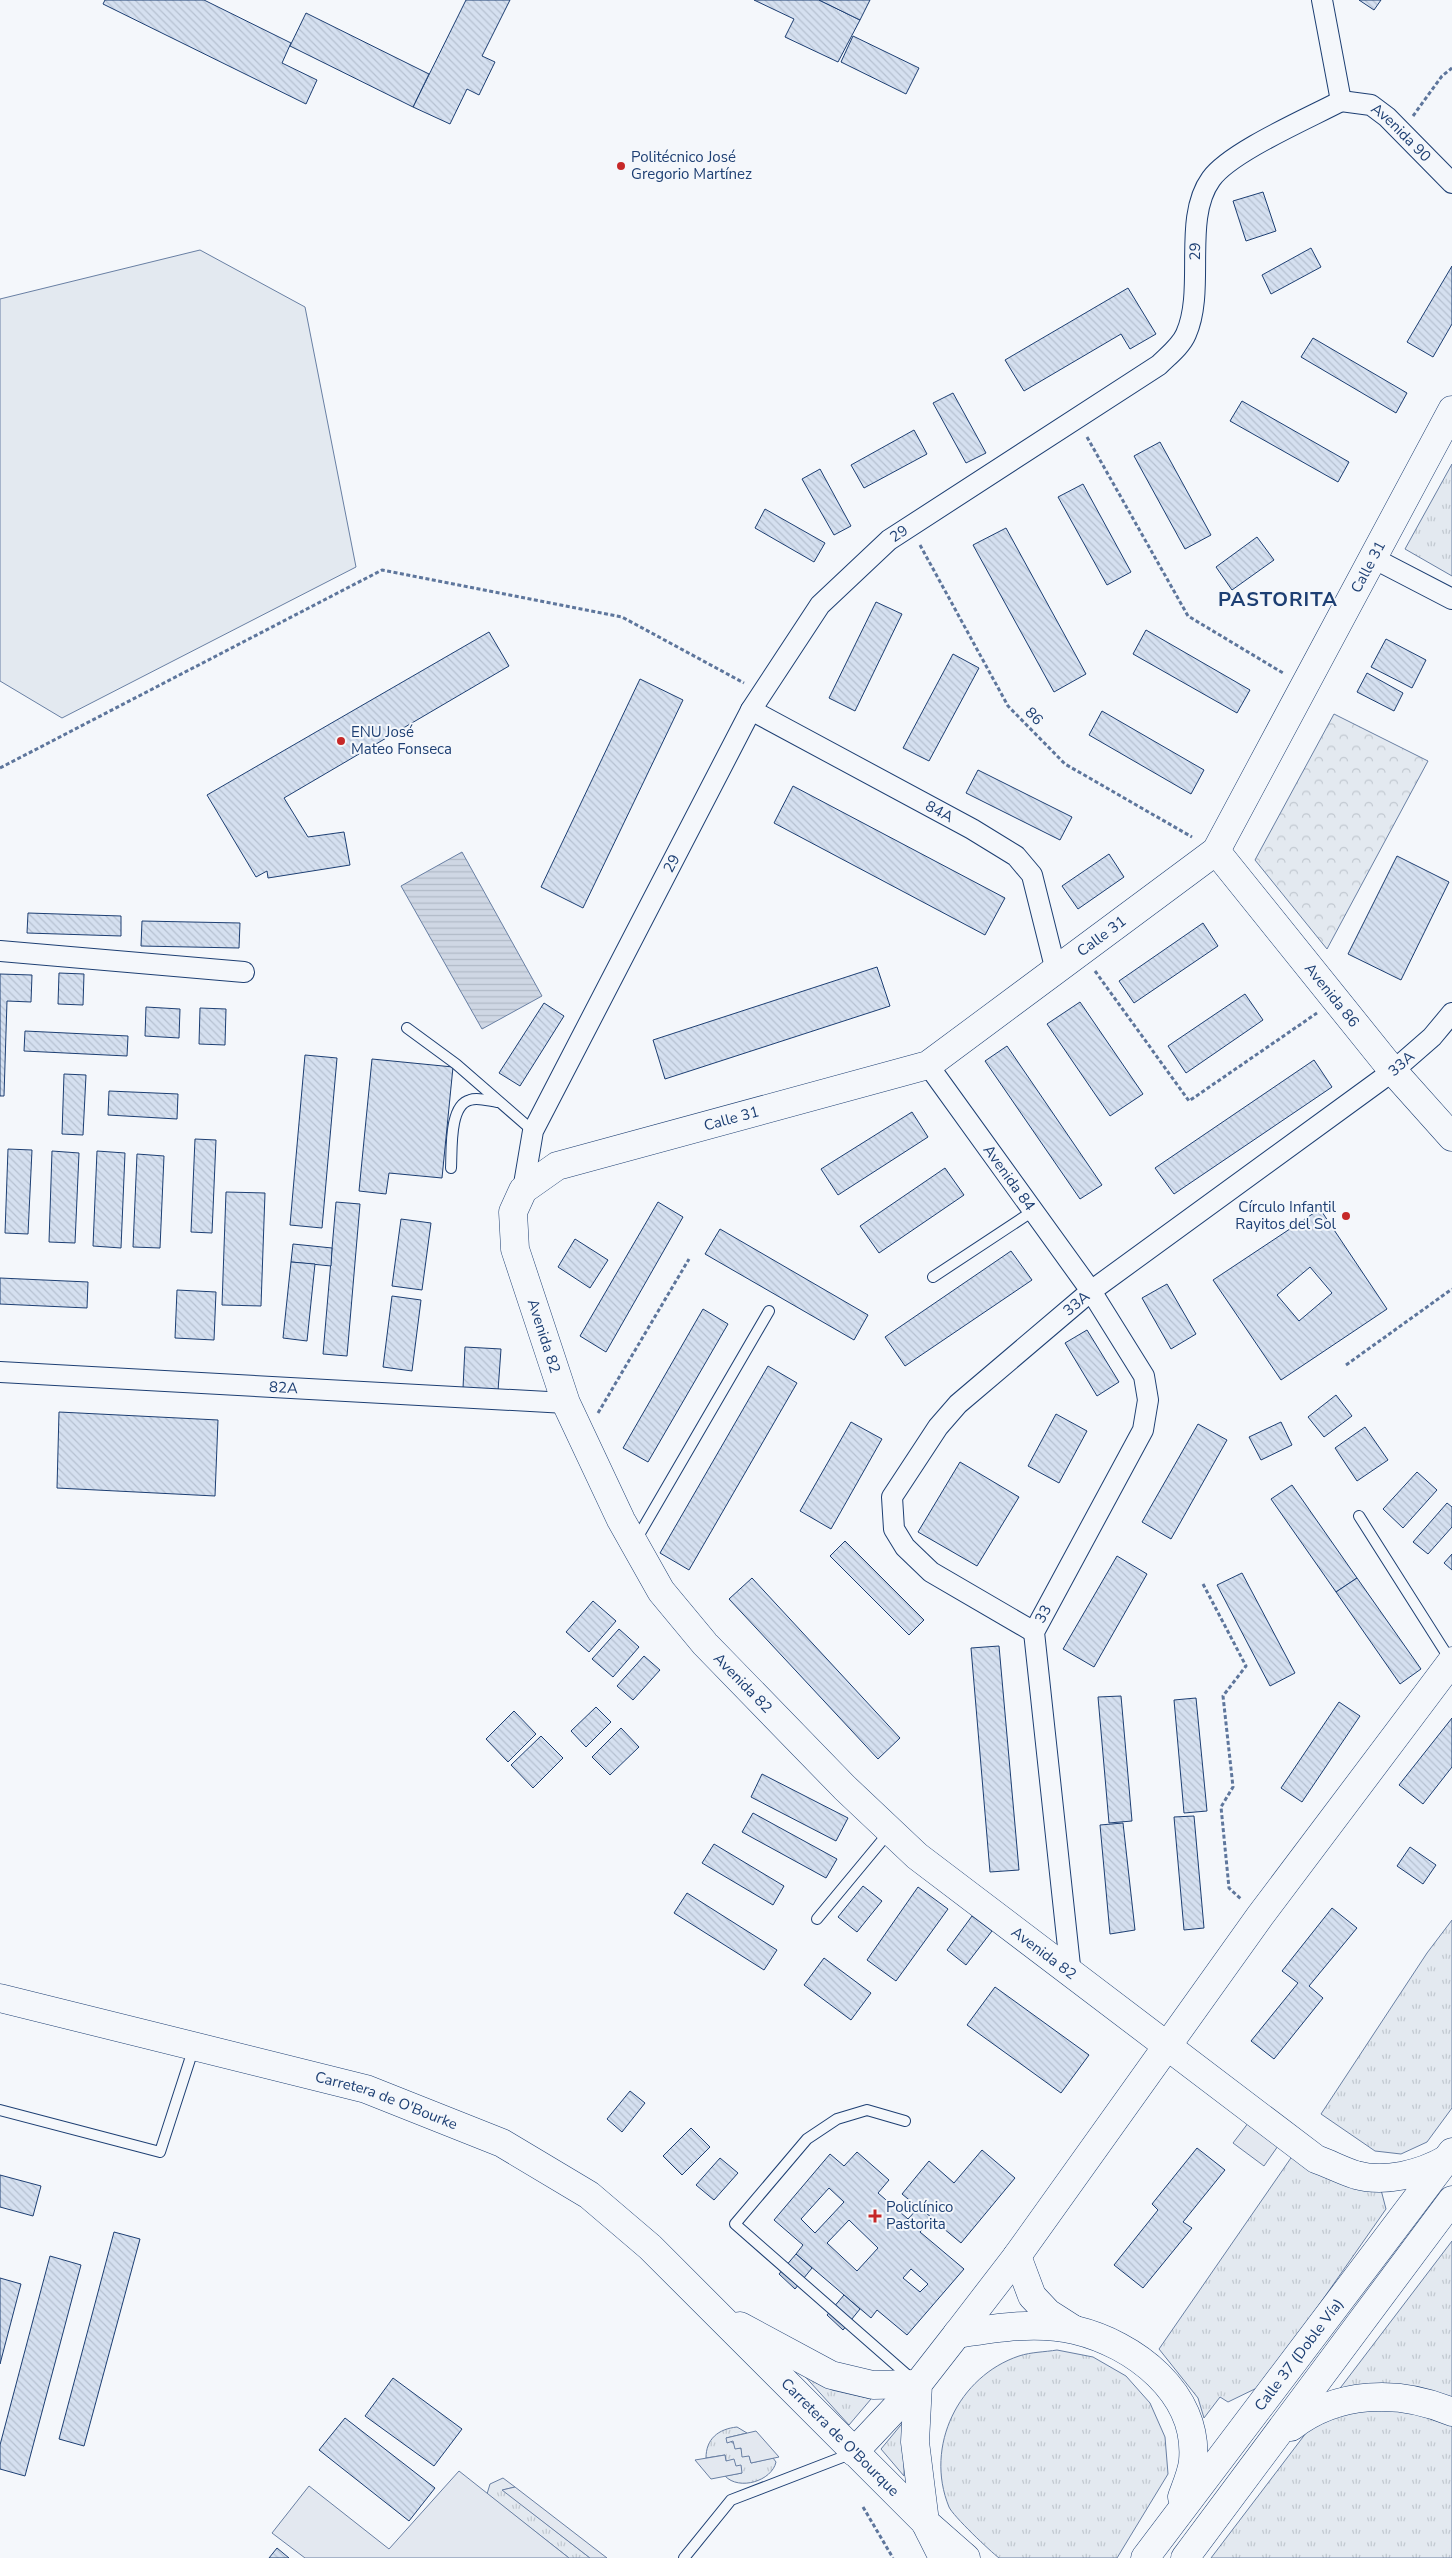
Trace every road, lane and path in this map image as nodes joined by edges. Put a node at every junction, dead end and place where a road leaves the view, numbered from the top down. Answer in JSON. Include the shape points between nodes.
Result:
{"nodes":[{"id":1,"x":1322,"y":0,"type":"edge"},
{"id":2,"x":1452,"y":68,"type":"edge"},
{"id":3,"x":1341,"y":101,"type":"junction"},
{"id":4,"x":1402,"y":130,"type":"junction"},
{"id":5,"x":1452,"y":183,"type":"edge"},
{"id":6,"x":1452,"y":410,"type":"edge"},
{"id":7,"x":1077,"y":418,"type":"junction"},
{"id":8,"x":910,"y":527,"type":"junction"},
{"id":9,"x":1373,"y":558,"type":"junction"},
{"id":10,"x":1452,"y":599,"type":"edge"},
{"id":11,"x":1304,"y":686,"type":"junction"},
{"id":12,"x":762,"y":693,"type":"junction"},
{"id":13,"x":751,"y":710,"type":"junction"},
{"id":14,"x":0,"y":768,"type":"edge"},
{"id":15,"x":1216,"y":851,"type":"junction"},
{"id":16,"x":0,"y":952,"type":"edge"},
{"id":17,"x":1082,"y":952,"type":"junction"},
{"id":18,"x":1056,"y":971,"type":"junction"},
{"id":19,"x":244,"y":972,"type":"dead end"},
{"id":20,"x":1336,"y":999,"type":"junction"},
{"id":21,"x":1452,"y":1013,"type":"edge"},
{"id":22,"x":407,"y":1028,"type":"dead end"},
{"id":23,"x":928,"y":1065,"type":"junction"},
{"id":24,"x":1393,"y":1071,"type":"junction"},
{"id":25,"x":498,"y":1102,"type":"junction"},
{"id":26,"x":533,"y":1131,"type":"junction"},
{"id":27,"x":1452,"y":1137,"type":"edge"},
{"id":28,"x":451,"y":1168,"type":"dead end"},
{"id":29,"x":523,"y":1190,"type":"junction"},
{"id":30,"x":1033,"y":1211,"type":"junction"},
{"id":31,"x":689,"y":1259,"type":"dead end"},
{"id":32,"x":933,"y":1277,"type":"dead end"},
{"id":33,"x":1452,"y":1289,"type":"edge"},
{"id":34,"x":1091,"y":1291,"type":"junction"},
{"id":35,"x":769,"y":1311,"type":"dead end"},
{"id":36,"x":1346,"y":1365,"type":"dead end"},
{"id":37,"x":0,"y":1372,"type":"edge"},
{"id":38,"x":566,"y":1403,"type":"junction"},
{"id":39,"x":583,"y":1439,"type":"junction"},
{"id":40,"x":1359,"y":1516,"type":"dead end"},
{"id":41,"x":634,"y":1544,"type":"junction"},
{"id":42,"x":1203,"y":1584,"type":"dead end"},
{"id":43,"x":1034,"y":1632,"type":"junction"},
{"id":44,"x":1452,"y":1662,"type":"edge"},
{"id":45,"x":890,"y":1832,"type":"junction"},
{"id":46,"x":1260,"y":1916,"type":"junction"},
{"id":47,"x":817,"y":1919,"type":"dead end"},
{"id":48,"x":1071,"y":1974,"type":"junction"},
{"id":49,"x":0,"y":1980,"type":"edge"},
{"id":50,"x":0,"y":1998,"type":"edge"},
{"id":51,"x":41,"y":2009,"type":"junction"},
{"id":52,"x":1166,"y":2045,"type":"junction"},
{"id":53,"x":194,"y":2046,"type":"junction"},
{"id":54,"x":0,"y":2110,"type":"edge"},
{"id":55,"x":905,"y":2121,"type":"dead end"},
{"id":56,"x":1449,"y":2155,"type":"edge"},
{"id":57,"x":1452,"y":2200,"type":"edge"},
{"id":58,"x":1442,"y":2224,"type":"edge"},
{"id":59,"x":1017,"y":2256,"type":"junction"},
{"id":60,"x":716,"y":2314,"type":"junction"},
{"id":61,"x":1074,"y":2330,"type":"junction"},
{"id":62,"x":957,"y":2334,"type":"junction"},
{"id":63,"x":918,"y":2384,"type":"junction"},
{"id":64,"x":1452,"y":2412,"type":"edge"},
{"id":65,"x":1272,"y":2442,"type":"junction"},
{"id":66,"x":854,"y":2452,"type":"junction"},
{"id":67,"x":863,"y":2507,"type":"dead end"},
{"id":68,"x":1176,"y":2516,"type":"junction"},
{"id":69,"x":925,"y":2522,"type":"junction"},
{"id":70,"x":684,"y":2558,"type":"edge"},
{"id":71,"x":893,"y":2558,"type":"edge"},
{"id":72,"x":943,"y":2558,"type":"edge"},
{"id":73,"x":966,"y":2558,"type":"edge"},
{"id":74,"x":1145,"y":2558,"type":"edge"},
{"id":75,"x":1184,"y":2558,"type":"edge"}],
"edges":[{"from":1,"to":3,"type":"street"},
{"from":2,"to":4,"type":"path","via":[[1442,76]]},
{"from":3,"to":4,"type":"street","name":"Avenida 90","via":[[1371,105]]},
{"from":3,"to":7,"type":"street","name":"29","via":[[1234,157],[1212,177],[1200,199],[1192,316],[1186,335],[1159,365]]},
{"from":4,"to":5,"type":"street","name":"Avenida 90"},
{"from":6,"to":9,"type":"main road","name":"Calle 31"},
{"from":7,"to":8,"type":"street","name":"29"},
{"from":7,"to":11,"type":"path","via":[[1188,616]]},
{"from":8,"to":12,"type":"street","name":"29","via":[[889,540],[820,605]]},
{"from":8,"to":15,"type":"path","name":"86","via":[[1008,706],[1065,764]]},
{"from":9,"to":10,"type":"street"},
{"from":9,"to":11,"type":"main road","name":"Calle 31"},
{"from":11,"to":15,"type":"main road","name":"Calle 31"},
{"from":12,"to":13,"type":"street","name":"29"},
{"from":12,"to":14,"type":"path","via":[[622,617],[382,570]]},
{"from":13,"to":18,"type":"street","name":"84A","via":[[1016,856],[1032,875]]},
{"from":13,"to":26,"type":"street","name":"29"},
{"from":15,"to":17,"type":"main road","name":"Calle 31"},
{"from":15,"to":20,"type":"main road","name":"Avenida 86"},
{"from":16,"to":19,"type":"street"},
{"from":17,"to":18,"type":"main road","name":"Calle 31"},
{"from":17,"to":20,"type":"path","via":[[1189,1101]]},
{"from":18,"to":23,"type":"main road","name":"Calle 31"},
{"from":20,"to":24,"type":"main road","name":"Avenida 86"},
{"from":21,"to":24,"type":"street","name":"33A","via":[[1432,1037]]},
{"from":22,"to":25,"type":"lane","via":[[456,1064]]},
{"from":23,"to":29,"type":"main road","name":"Calle 31","via":[[557,1166]]},
{"from":23,"to":30,"type":"street","name":"Avenida 84"},
{"from":24,"to":27,"type":"main road","name":"Avenida 86"},
{"from":24,"to":34,"type":"street","name":"33A"},
{"from":25,"to":26,"type":"lane"},
{"from":25,"to":28,"type":"lane","via":[[472,1099],[462,1102],[455,1113]]},
{"from":26,"to":29,"type":"street","name":"29"},
{"from":29,"to":38,"type":"main road","name":"Avenida 82","via":[[513,1212],[515,1249]]},
{"from":30,"to":32,"type":"lane"},
{"from":30,"to":34,"type":"street","name":"Avenida 84"},
{"from":31,"to":39,"type":"path"},
{"from":33,"to":36,"type":"path"},
{"from":34,"to":43,"type":"street","name":"33","via":[[1144,1376],[1147,1407],[1143,1430]]},
{"from":34,"to":43,"type":"street","name":"33A","via":[[958,1404],[938,1427],[892,1497],[894,1529],[905,1546],[931,1572]]},
{"from":35,"to":41,"type":"lane"},
{"from":37,"to":38,"type":"street","name":"82A"},
{"from":38,"to":39,"type":"main road","name":"Avenida 82"},
{"from":39,"to":41,"type":"main road","name":"Avenida 82"},
{"from":40,"to":44,"type":"lane"},
{"from":41,"to":45,"type":"main road","name":"Avenida 82","via":[[661,1591],[705,1644]]},
{"from":42,"to":46,"type":"path","via":[[1246,1666],[1223,1696],[1233,1787],[1221,1807],[1229,1888]]},
{"from":43,"to":48,"type":"street","name":"33"},
{"from":44,"to":46,"type":"main road"},
{"from":45,"to":47,"type":"lane"},
{"from":45,"to":48,"type":"main road","name":"Avenida 82"},
{"from":46,"to":52,"type":"main road"},
{"from":48,"to":52,"type":"main road","name":"Avenida 82"},
{"from":49,"to":51,"type":"main road"},
{"from":50,"to":51,"type":"main road","name":"Carretera de O'Bourke"},
{"from":51,"to":53,"type":"main road","name":"Carretera de O'Bourke"},
{"from":52,"to":56,"type":"main road","name":"Avenida 82","via":[[1316,2159],[1358,2175],[1395,2178],[1436,2165]]},
{"from":52,"to":59,"type":"main road"},
{"from":53,"to":54,"type":"lane","via":[[160,2152]]},
{"from":53,"to":60,"type":"main road","name":"Carretera de O'Bourke","via":[[366,2089],[502,2143],[589,2195],[650,2248]]},
{"from":55,"to":63,"type":"lane","via":[[867,2110],[837,2119],[808,2139],[735,2224]]},
{"from":56,"to":68,"type":"main road","name":"Calle 37 (Doble Vía)"},
{"from":57,"to":58,"type":"main road","name":"Calle 37 (Doble Vía)"},
{"from":58,"to":65,"type":"main road","name":"Calle 37 (Doble Vía)"},
{"from":59,"to":61,"type":"main road","via":[[1032,2296],[1048,2313]]},
{"from":59,"to":62,"type":"main road"},
{"from":60,"to":63,"type":"main road","via":[[831,2375],[873,2385]]},
{"from":60,"to":66,"type":"main road","name":"Carretera de O'Bourque"},
{"from":61,"to":62,"type":"main road","via":[[1016,2325]]},
{"from":61,"to":68,"type":"main road","via":[[1108,2342],[1134,2356],[1154,2370],[1178,2397],[1191,2430],[1193,2461]]},
{"from":62,"to":63,"type":"main road"},
{"from":63,"to":66,"type":"main road"},
{"from":63,"to":69,"type":"main road","via":[[915,2442]]},
{"from":64,"to":65,"type":"main road","via":[[1407,2398],[1364,2397],[1326,2405],[1301,2419]]},
{"from":65,"to":75,"type":"main road"},
{"from":66,"to":69,"type":"main road","name":"Carretera de O'Bourque"},
{"from":66,"to":70,"type":"lane","via":[[731,2500]]},
{"from":67,"to":71,"type":"path"},
{"from":68,"to":74,"type":"main road","name":"Calle 37 (Doble Vía)"},
{"from":69,"to":72,"type":"main road"},
{"from":69,"to":73,"type":"main road","name":"Carretera de O'Bourque"}]}
